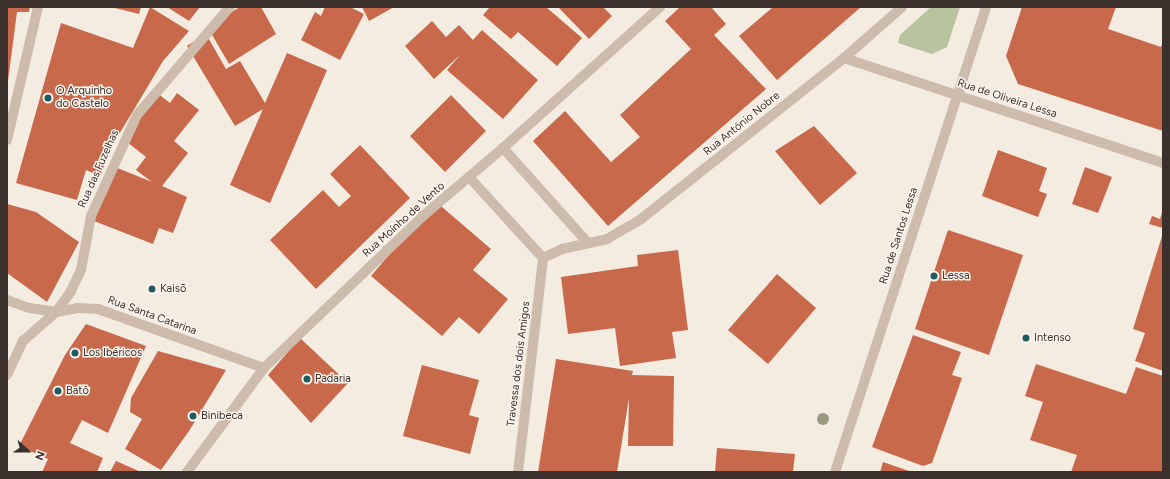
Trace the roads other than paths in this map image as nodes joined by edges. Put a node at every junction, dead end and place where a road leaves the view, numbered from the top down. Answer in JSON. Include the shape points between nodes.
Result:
{"nodes":[{"id":1,"x":38,"y":7,"type":"edge"},
{"id":2,"x":230,"y":7,"type":"edge"},
{"id":3,"x":660,"y":7,"type":"edge"},
{"id":4,"x":902,"y":7,"type":"edge"},
{"id":5,"x":986,"y":7,"type":"edge"},
{"id":6,"x":844,"y":58,"type":"junction"},
{"id":7,"x":956,"y":96,"type":"junction"},
{"id":8,"x":7,"y":140,"type":"edge"},
{"id":9,"x":503,"y":148,"type":"junction"},
{"id":10,"x":1163,"y":163,"type":"edge"},
{"id":11,"x":469,"y":178,"type":"junction"},
{"id":12,"x":588,"y":243,"type":"junction"},
{"id":13,"x":543,"y":258,"type":"junction"},
{"id":14,"x":7,"y":300,"type":"edge"},
{"id":15,"x":56,"y":312,"type":"junction"},
{"id":16,"x":264,"y":368,"type":"junction"},
{"id":17,"x":7,"y":375,"type":"edge"},
{"id":18,"x":187,"y":472,"type":"edge"},
{"id":19,"x":518,"y":472,"type":"edge"},
{"id":20,"x":835,"y":472,"type":"edge"}],
"edges":[{"from":1,"to":8,"type":"street"},
{"from":2,"to":15,"type":"street","name":"Rua das Fuzelhas","via":[[137,115],[91,216],[81,270]]},
{"from":3,"to":9,"type":"street","name":"Rua Moínho de Vento"},
{"from":4,"to":6,"type":"street","name":"Rua António Nobre"},
{"from":5,"to":7,"type":"street","name":"Rua de Santos Lessa"},
{"from":6,"to":7,"type":"street","name":"Rua de Oliveira Lessa"},
{"from":6,"to":12,"type":"street","name":"Rua António Nobre","via":[[641,219],[607,239]]},
{"from":7,"to":10,"type":"street","name":"Rua de Oliveira Lessa"},
{"from":7,"to":20,"type":"street","name":"Rua de Santos Lessa"},
{"from":9,"to":11,"type":"street","name":"Rua Moínho de Vento"},
{"from":9,"to":12,"type":"street"},
{"from":11,"to":13,"type":"street"},
{"from":11,"to":16,"type":"street","name":"Rua Moínho de Vento","via":[[423,216]]},
{"from":12,"to":13,"type":"street","via":[[562,249]]},
{"from":13,"to":19,"type":"street","name":"Travessa dos dois Amigos"},
{"from":14,"to":15,"type":"street","name":"Rua Santa Catarina","via":[[29,308]]},
{"from":15,"to":16,"type":"street","name":"Rua Santa Catarina","via":[[98,308]]},
{"from":15,"to":17,"type":"street","name":"Rua das Fuzelhas","via":[[24,341]]},
{"from":16,"to":18,"type":"street","name":"Rua Moínho de Vento"}]}
